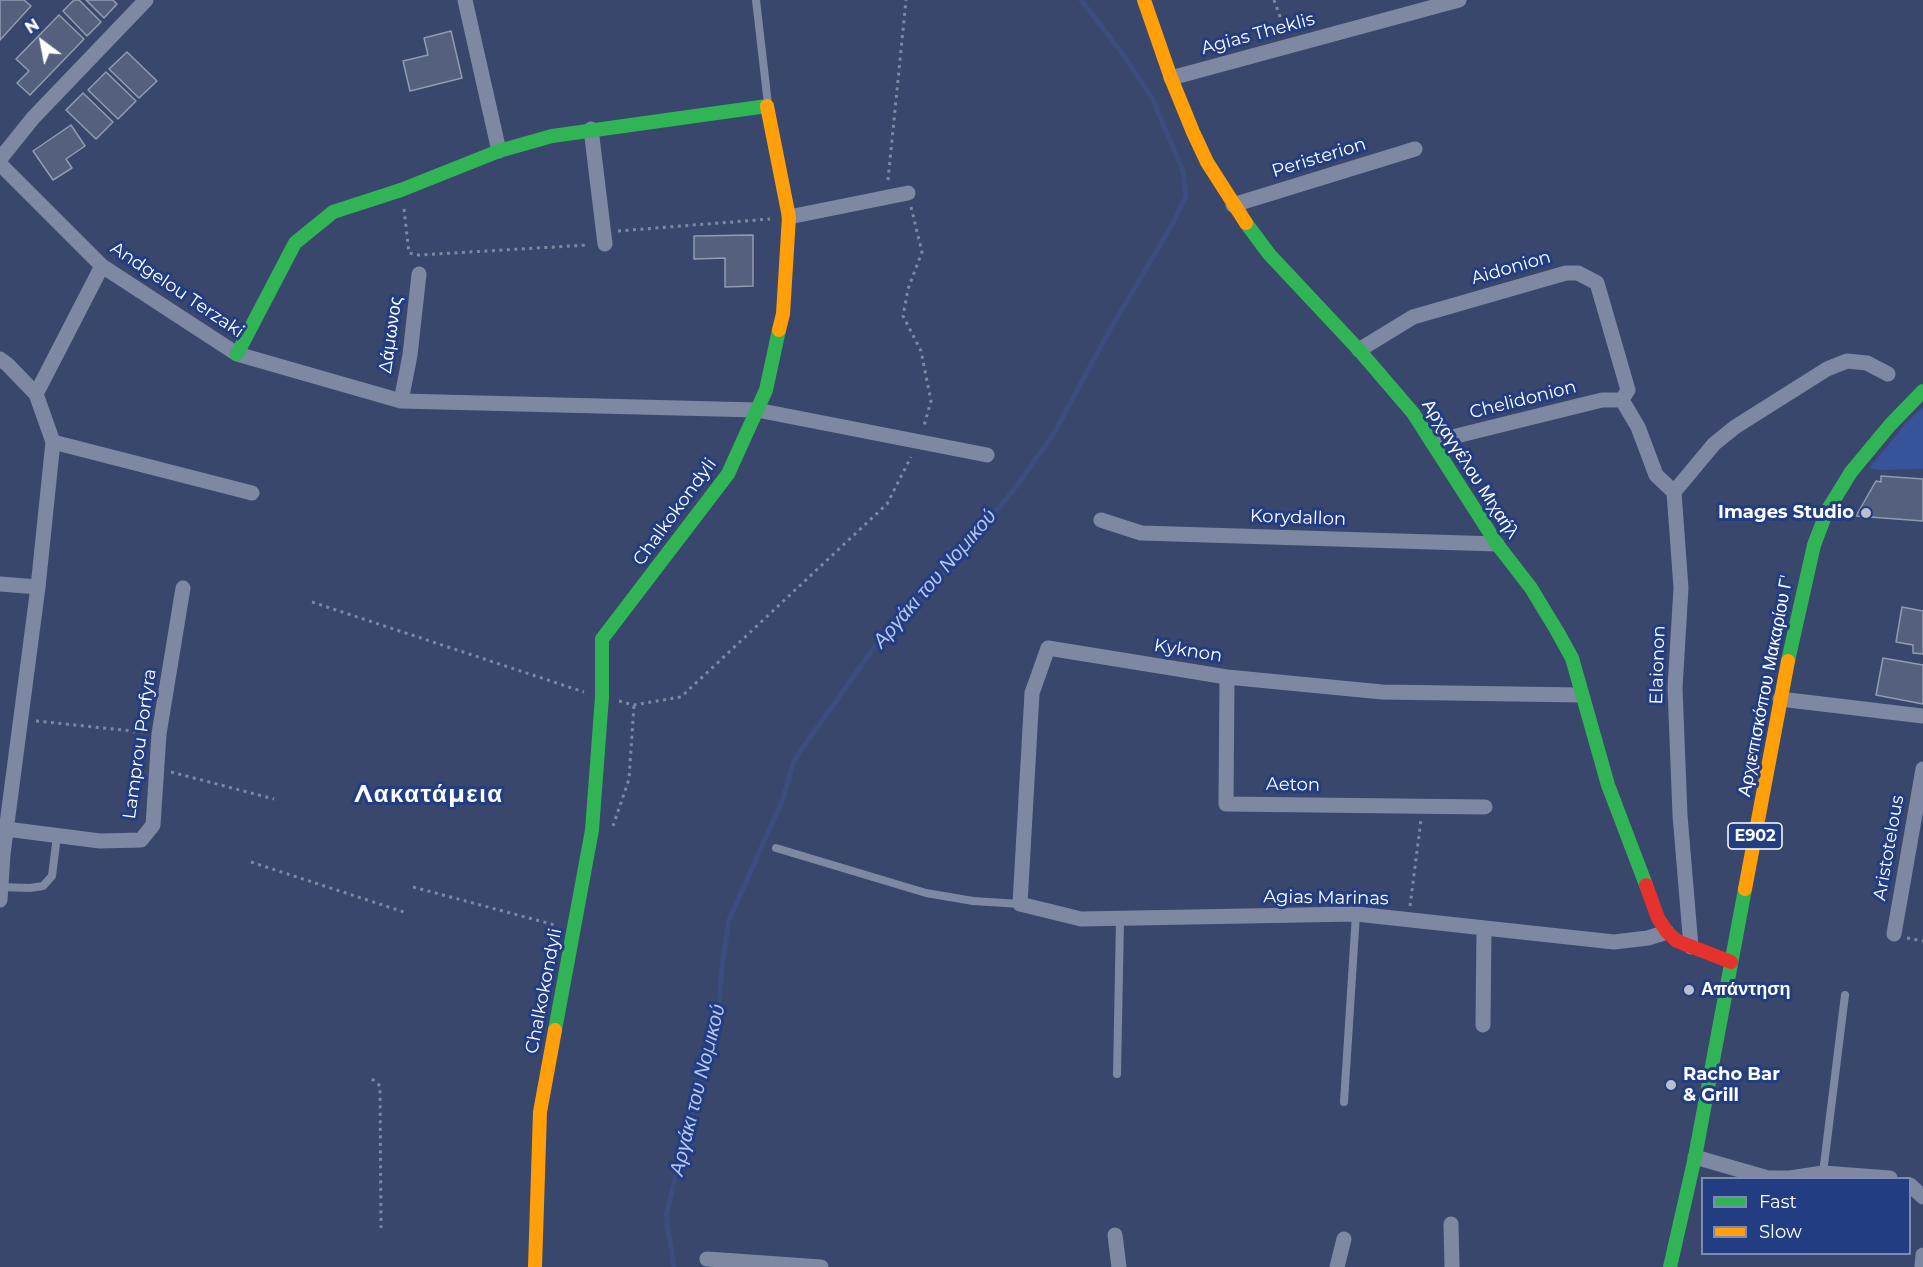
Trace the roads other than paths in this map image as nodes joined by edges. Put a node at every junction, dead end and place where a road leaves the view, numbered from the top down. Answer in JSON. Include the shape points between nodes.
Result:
{"nodes":[{"id":1,"x":146,"y":0,"type":"edge"},
{"id":2,"x":465,"y":0,"type":"edge"},
{"id":3,"x":756,"y":0,"type":"edge"},
{"id":4,"x":1144,"y":0,"type":"edge"},
{"id":5,"x":1459,"y":0,"type":"edge"},
{"id":6,"x":1171,"y":78,"type":"junction"},
{"id":7,"x":768,"y":106,"type":"junction"},
{"id":8,"x":591,"y":129,"type":"junction"},
{"id":9,"x":1415,"y":149,"type":"dead end"},
{"id":10,"x":499,"y":151,"type":"junction"},
{"id":11,"x":0,"y":159,"type":"edge"},
{"id":12,"x":0,"y":164,"type":"edge"},
{"id":13,"x":908,"y":193,"type":"road end"},
{"id":14,"x":1233,"y":205,"type":"junction"},
{"id":15,"x":789,"y":217,"type":"junction"},
{"id":16,"x":604,"y":238,"type":"road end"},
{"id":17,"x":102,"y":266,"type":"junction"},
{"id":18,"x":419,"y":274,"type":"dead end"},
{"id":19,"x":1359,"y":350,"type":"junction"},
{"id":20,"x":237,"y":354,"type":"junction"},
{"id":21,"x":0,"y":359,"type":"edge"},
{"id":22,"x":1888,"y":374,"type":"dead end"},
{"id":23,"x":1922,"y":392,"type":"edge"},
{"id":24,"x":36,"y":394,"type":"junction"},
{"id":25,"x":1622,"y":400,"type":"junction"},
{"id":26,"x":401,"y":401,"type":"junction"},
{"id":27,"x":757,"y":410,"type":"junction"},
{"id":28,"x":53,"y":442,"type":"junction"},
{"id":29,"x":1432,"y":442,"type":"junction"},
{"id":30,"x":987,"y":455,"type":"dead end"},
{"id":31,"x":1674,"y":492,"type":"junction"},
{"id":32,"x":252,"y":493,"type":"dead end"},
{"id":33,"x":1101,"y":519,"type":"dead end"},
{"id":34,"x":1497,"y":544,"type":"junction"},
{"id":35,"x":0,"y":584,"type":"edge"},
{"id":36,"x":38,"y":587,"type":"junction"},
{"id":37,"x":183,"y":588,"type":"dead end"},
{"id":38,"x":1227,"y":677,"type":"junction"},
{"id":39,"x":1581,"y":695,"type":"junction"},
{"id":40,"x":1780,"y":699,"type":"junction"},
{"id":41,"x":1923,"y":716,"type":"edge"},
{"id":42,"x":1923,"y":769,"type":"edge"},
{"id":43,"x":1485,"y":807,"type":"dead end"},
{"id":44,"x":6,"y":829,"type":"junction"},
{"id":45,"x":57,"y":836,"type":"junction"},
{"id":46,"x":776,"y":848,"type":"dead end"},
{"id":47,"x":1,"y":887,"type":"edge"},
{"id":48,"x":0,"y":900,"type":"edge"},
{"id":49,"x":1020,"y":904,"type":"junction"},
{"id":50,"x":1356,"y":914,"type":"junction"},
{"id":51,"x":1120,"y":919,"type":"junction"},
{"id":52,"x":1484,"y":928,"type":"junction"},
{"id":53,"x":1666,"y":932,"type":"junction"},
{"id":54,"x":1894,"y":934,"type":"dead end"},
{"id":55,"x":1691,"y":947,"type":"junction"},
{"id":56,"x":1731,"y":962,"type":"junction"},
{"id":57,"x":1845,"y":995,"type":"dead end"},
{"id":58,"x":1483,"y":1025,"type":"dead end"},
{"id":59,"x":1117,"y":1074,"type":"dead end"},
{"id":60,"x":1344,"y":1102,"type":"dead end"},
{"id":61,"x":1695,"y":1158,"type":"junction"},
{"id":62,"x":1823,"y":1173,"type":"junction"},
{"id":63,"x":1764,"y":1177,"type":"edge"},
{"id":64,"x":1797,"y":1177,"type":"edge"},
{"id":65,"x":1868,"y":1177,"type":"edge"},
{"id":66,"x":1911,"y":1186,"type":"edge"},
{"id":67,"x":1923,"y":1197,"type":"edge"},
{"id":68,"x":1451,"y":1224,"type":"dead end"},
{"id":69,"x":1115,"y":1235,"type":"dead end"},
{"id":70,"x":1344,"y":1239,"type":"dead end"},
{"id":71,"x":1923,"y":1255,"type":"edge"},
{"id":72,"x":707,"y":1258,"type":"dead end"},
{"id":73,"x":535,"y":1267,"type":"edge"},
{"id":74,"x":821,"y":1267,"type":"edge"},
{"id":75,"x":1119,"y":1267,"type":"edge"},
{"id":76,"x":1337,"y":1267,"type":"edge"},
{"id":77,"x":1452,"y":1267,"type":"edge"},
{"id":78,"x":1670,"y":1267,"type":"edge"},
{"id":79,"x":1922,"y":1267,"type":"edge"}],
"edges":[{"from":1,"to":11,"type":"street","via":[[33,118]]},
{"from":2,"to":10,"type":"street"},
{"from":3,"to":7,"type":"lane"},
{"from":4,"to":6,"type":"street","name":"Αρχαγγέλου Μιχαήλ"},
{"from":5,"to":6,"type":"street","name":"Agias Theklis"},
{"from":6,"to":14,"type":"street","name":"Αρχαγγέλου Μιχαήλ","via":[[1192,132]]},
{"from":7,"to":8,"type":"street"},
{"from":7,"to":15,"type":"street","name":"Chalkokondyli"},
{"from":8,"to":10,"type":"street"},
{"from":8,"to":16,"type":"street"},
{"from":9,"to":14,"type":"street","name":"Peristerion"},
{"from":10,"to":20,"type":"street","via":[[333,212],[295,243]]},
{"from":12,"to":17,"type":"street","name":"Andgelou Terzaki"},
{"from":13,"to":15,"type":"street"},
{"from":14,"to":19,"type":"street","name":"Αρχαγγέλου Μιχαήλ","via":[[1269,254]]},
{"from":15,"to":27,"type":"street","name":"Chalkokondyli","via":[[783,314],[766,390]]},
{"from":17,"to":20,"type":"street","name":"Andgelou Terzaki"},
{"from":17,"to":24,"type":"street"},
{"from":18,"to":26,"type":"street","name":"Δάμωνος"},
{"from":19,"to":25,"type":"street","name":"Aidonion","via":[[1413,317],[1566,273],[1578,273],[1597,283],[1628,390]]},
{"from":19,"to":29,"type":"street","name":"Αρχαγγέλου Μιχαήλ","via":[[1413,413]]},
{"from":20,"to":26,"type":"street","name":"Andgelou Terzaki"},
{"from":21,"to":24,"type":"street"},
{"from":22,"to":31,"type":"street","via":[[1867,363],[1847,361],[1827,369],[1735,427],[1714,444]]},
{"from":23,"to":40,"type":"street","name":"Αρχιεπισκόπου Μακαρίου Γ'","number":"E902","via":[[1851,472],[1827,511],[1814,545]]},
{"from":24,"to":28,"type":"street"},
{"from":25,"to":29,"type":"street","name":"Chelidonion","via":[[1602,400]]},
{"from":25,"to":31,"type":"street","via":[[1638,427],[1656,475]]},
{"from":26,"to":27,"type":"street","name":"Andgelou Terzaki"},
{"from":27,"to":30,"type":"street","name":"Andgelou Terzaki"},
{"from":27,"to":73,"type":"street","name":"Chalkokondyli","via":[[728,474],[602,639],[602,697],[592,830],[540,1112]]},
{"from":28,"to":32,"type":"street"},
{"from":28,"to":36,"type":"street"},
{"from":29,"to":34,"type":"street","name":"Αρχαγγέλου Μιχαήλ"},
{"from":31,"to":55,"type":"street","name":"Elaionon","via":[[1681,588],[1675,688]]},
{"from":33,"to":34,"type":"street","name":"Korydallon","via":[[1141,533]]},
{"from":34,"to":39,"type":"street","name":"Αρχαγγέλου Μιχαήλ","via":[[1531,588],[1572,658]]},
{"from":35,"to":36,"type":"street"},
{"from":36,"to":44,"type":"street"},
{"from":37,"to":45,"type":"street","name":"Lamprou Porfyra","via":[[159,734],[153,825],[141,840]]},
{"from":38,"to":39,"type":"street","name":"Kyknon","via":[[1382,692]]},
{"from":38,"to":43,"type":"street","name":"Aeton","via":[[1226,804]]},
{"from":38,"to":49,"type":"street","name":"Kyknon","via":[[1048,648],[1032,693]]},
{"from":39,"to":53,"type":"street","name":"Αρχαγγέλου Μιχαήλ","via":[[1608,785]]},
{"from":40,"to":41,"type":"street"},
{"from":40,"to":56,"type":"street","name":"Αρχιεπισκόπου Μακαρίου Γ'","number":"E902"},
{"from":42,"to":54,"type":"street","name":"Aristotelous"},
{"from":44,"to":45,"type":"street","name":"Lamprou Porfyra"},
{"from":44,"to":47,"type":"street"},
{"from":45,"to":47,"type":"lane","via":[[52,876],[43,886]]},
{"from":46,"to":49,"type":"lane","via":[[926,893]]},
{"from":47,"to":48,"type":"street"},
{"from":49,"to":51,"type":"street","name":"Agias Marinas","via":[[1081,919]]},
{"from":50,"to":51,"type":"street","name":"Agias Marinas"},
{"from":50,"to":52,"type":"street","name":"Agias Marinas"},
{"from":50,"to":60,"type":"lane"},
{"from":51,"to":59,"type":"lane"},
{"from":52,"to":53,"type":"street","name":"Agias Marinas","via":[[1614,942]]},
{"from":52,"to":58,"type":"street"},
{"from":53,"to":55,"type":"street"},
{"from":55,"to":56,"type":"street"},
{"from":56,"to":61,"type":"street","name":"Αρχιεπισκόπου Μακαρίου Γ'","number":"E902"},
{"from":57,"to":62,"type":"lane"},
{"from":61,"to":63,"type":"street"},
{"from":61,"to":78,"type":"street","name":"Αρχιεπισκόπου Μακαρίου Γ'","number":"E902"},
{"from":62,"to":64,"type":"street"},
{"from":62,"to":65,"type":"street"},
{"from":66,"to":67,"type":"street"},
{"from":68,"to":77,"type":"street"},
{"from":69,"to":75,"type":"street"},
{"from":70,"to":76,"type":"street"},
{"from":71,"to":79,"type":"street"},
{"from":72,"to":74,"type":"street"}]}
